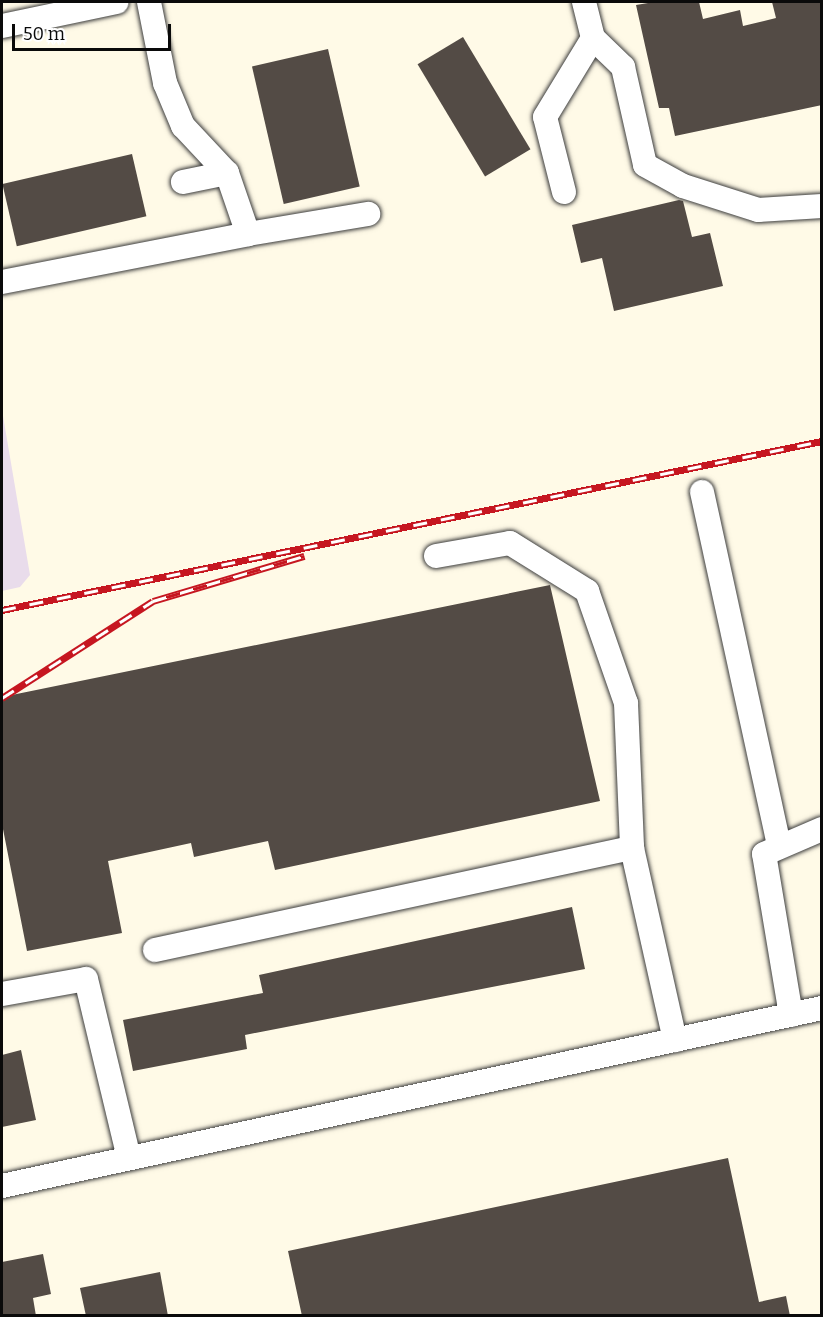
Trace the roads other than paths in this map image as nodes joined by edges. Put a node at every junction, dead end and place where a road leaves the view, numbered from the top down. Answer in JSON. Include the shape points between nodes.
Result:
{"nodes":[{"id":1,"x":117,"y":2,"type":"edge"},
{"id":2,"x":149,"y":2,"type":"edge"},
{"id":3,"x":584,"y":2,"type":"edge"},
{"id":4,"x":34,"y":10,"type":"edge"},
{"id":5,"x":2,"y":26,"type":"edge"},
{"id":6,"x":593,"y":38,"type":"junction"},
{"id":7,"x":227,"y":172,"type":"junction"},
{"id":8,"x":183,"y":182,"type":"dead end"},
{"id":9,"x":564,"y":192,"type":"dead end"},
{"id":10,"x":822,"y":206,"type":"edge"},
{"id":11,"x":368,"y":214,"type":"dead end"},
{"id":12,"x":248,"y":234,"type":"junction"},
{"id":13,"x":2,"y":282,"type":"edge"},
{"id":14,"x":702,"y":492,"type":"dead end"},
{"id":15,"x":436,"y":556,"type":"dead end"},
{"id":16,"x":822,"y":829,"type":"edge"},
{"id":17,"x":779,"y":846,"type":"junction"},
{"id":18,"x":632,"y":848,"type":"junction"},
{"id":19,"x":155,"y":950,"type":"dead end"},
{"id":20,"x":2,"y":994,"type":"edge"},
{"id":21,"x":822,"y":1008,"type":"edge"},
{"id":22,"x":791,"y":1015,"type":"junction"},
{"id":23,"x":675,"y":1040,"type":"junction"},
{"id":24,"x":129,"y":1158,"type":"junction"},
{"id":25,"x":2,"y":1186,"type":"edge"}],
"edges":[{"from":1,"to":4,"type":"street"},
{"from":2,"to":7,"type":"street","via":[[165,83],[183,126]]},
{"from":3,"to":6,"type":"street"},
{"from":4,"to":5,"type":"street"},
{"from":6,"to":9,"type":"street","via":[[545,117]]},
{"from":6,"to":10,"type":"street","via":[[623,67],[645,165],[683,186],[758,210]]},
{"from":7,"to":8,"type":"street"},
{"from":7,"to":12,"type":"street"},
{"from":11,"to":12,"type":"street"},
{"from":12,"to":13,"type":"street"},
{"from":14,"to":17,"type":"street"},
{"from":15,"to":18,"type":"street","via":[[510,543],[586,591],[626,703]]},
{"from":16,"to":17,"type":"street"},
{"from":17,"to":22,"type":"street","via":[[764,854]]},
{"from":18,"to":19,"type":"street"},
{"from":18,"to":23,"type":"street"},
{"from":20,"to":24,"type":"street","via":[[86,979]]},
{"from":21,"to":22,"type":"street"},
{"from":22,"to":23,"type":"street"},
{"from":23,"to":24,"type":"street"},
{"from":24,"to":25,"type":"street"}]}
